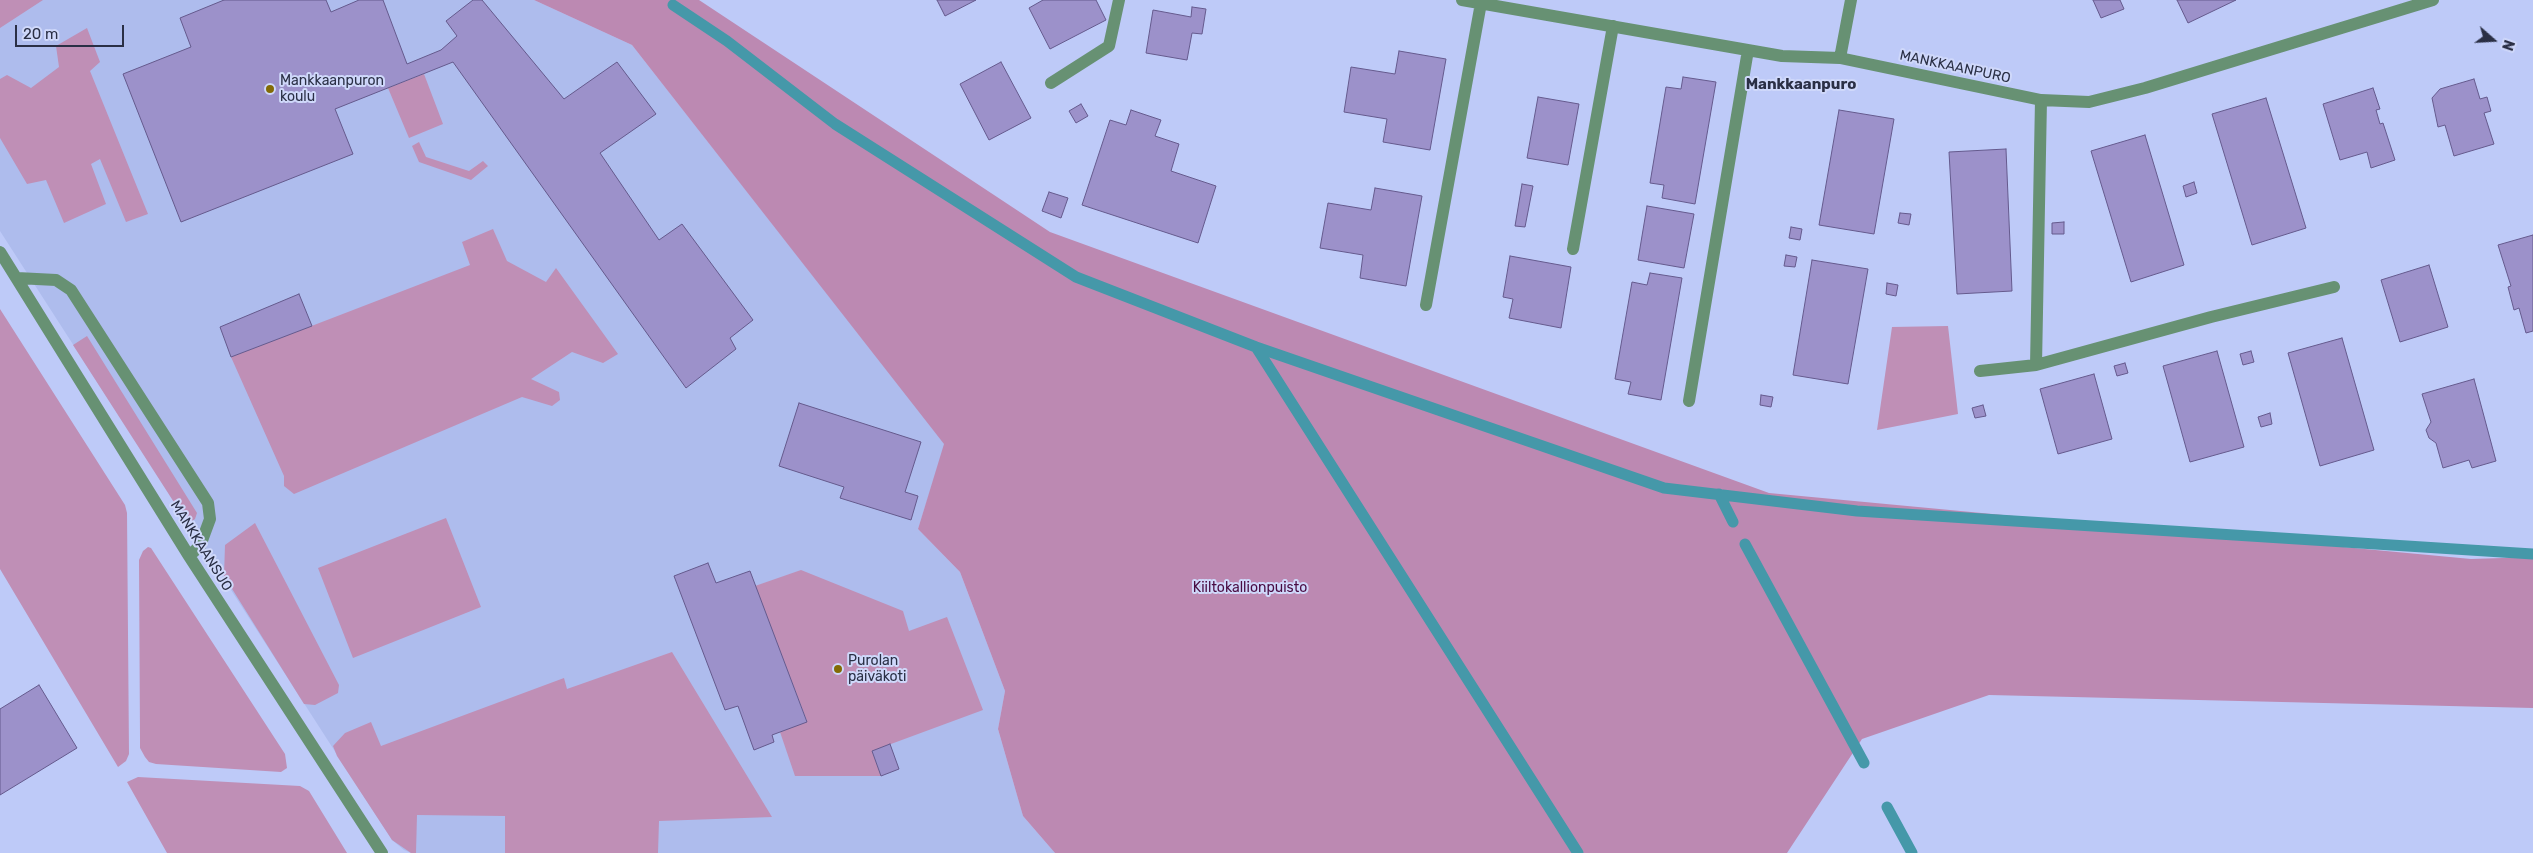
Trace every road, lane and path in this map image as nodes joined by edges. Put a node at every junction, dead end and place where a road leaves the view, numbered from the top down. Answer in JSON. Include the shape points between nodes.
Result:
{"nodes":[{"id":1,"x":1119,"y":0,"type":"edge"},
{"id":2,"x":1462,"y":0,"type":"edge"},
{"id":3,"x":1851,"y":0,"type":"edge"},
{"id":4,"x":2433,"y":0,"type":"edge"},
{"id":5,"x":1481,"y":3,"type":"junction"},
{"id":6,"x":1613,"y":26,"type":"junction"},
{"id":7,"x":1748,"y":50,"type":"junction"},
{"id":8,"x":1840,"y":58,"type":"junction"},
{"id":9,"x":1051,"y":84,"type":"dead end"},
{"id":10,"x":2041,"y":100,"type":"junction"},
{"id":11,"x":1573,"y":249,"type":"dead end"},
{"id":12,"x":0,"y":252,"type":"edge"},
{"id":13,"x":17,"y":278,"type":"junction"},
{"id":14,"x":2334,"y":287,"type":"dead end"},
{"id":15,"x":1426,"y":305,"type":"dead end"},
{"id":16,"x":2036,"y":365,"type":"junction"},
{"id":17,"x":1980,"y":371,"type":"dead end"},
{"id":18,"x":1688,"y":401,"type":"dead end"},
{"id":19,"x":189,"y":556,"type":"junction"},
{"id":20,"x":382,"y":853,"type":"edge"}],
"edges":[{"from":1,"to":9,"type":"street","via":[[1109,46]]},
{"from":2,"to":5,"type":"street","name":"MANKKAANPURO"},
{"from":3,"to":8,"type":"street"},
{"from":4,"to":10,"type":"street","name":"MANKKAANPURO","via":[[2089,102]]},
{"from":5,"to":6,"type":"street","name":"MANKKAANPURO"},
{"from":5,"to":15,"type":"street"},
{"from":6,"to":7,"type":"street","name":"MANKKAANPURO"},
{"from":6,"to":11,"type":"street"},
{"from":7,"to":8,"type":"street","name":"MANKKAANPURO","via":[[1782,56]]},
{"from":7,"to":18,"type":"street"},
{"from":8,"to":10,"type":"street","name":"MANKKAANPURO"},
{"from":10,"to":16,"type":"street"},
{"from":12,"to":13,"type":"street","name":"MANKKAANSUO"},
{"from":13,"to":19,"type":"street","name":"MANKKAANSUO"},
{"from":13,"to":19,"type":"street","via":[[56,280],[71,290],[208,503],[210,519],[200,546]]},
{"from":14,"to":16,"type":"street"},
{"from":16,"to":17,"type":"street"},
{"from":19,"to":20,"type":"street","name":"MANKKAANSUO"}]}
